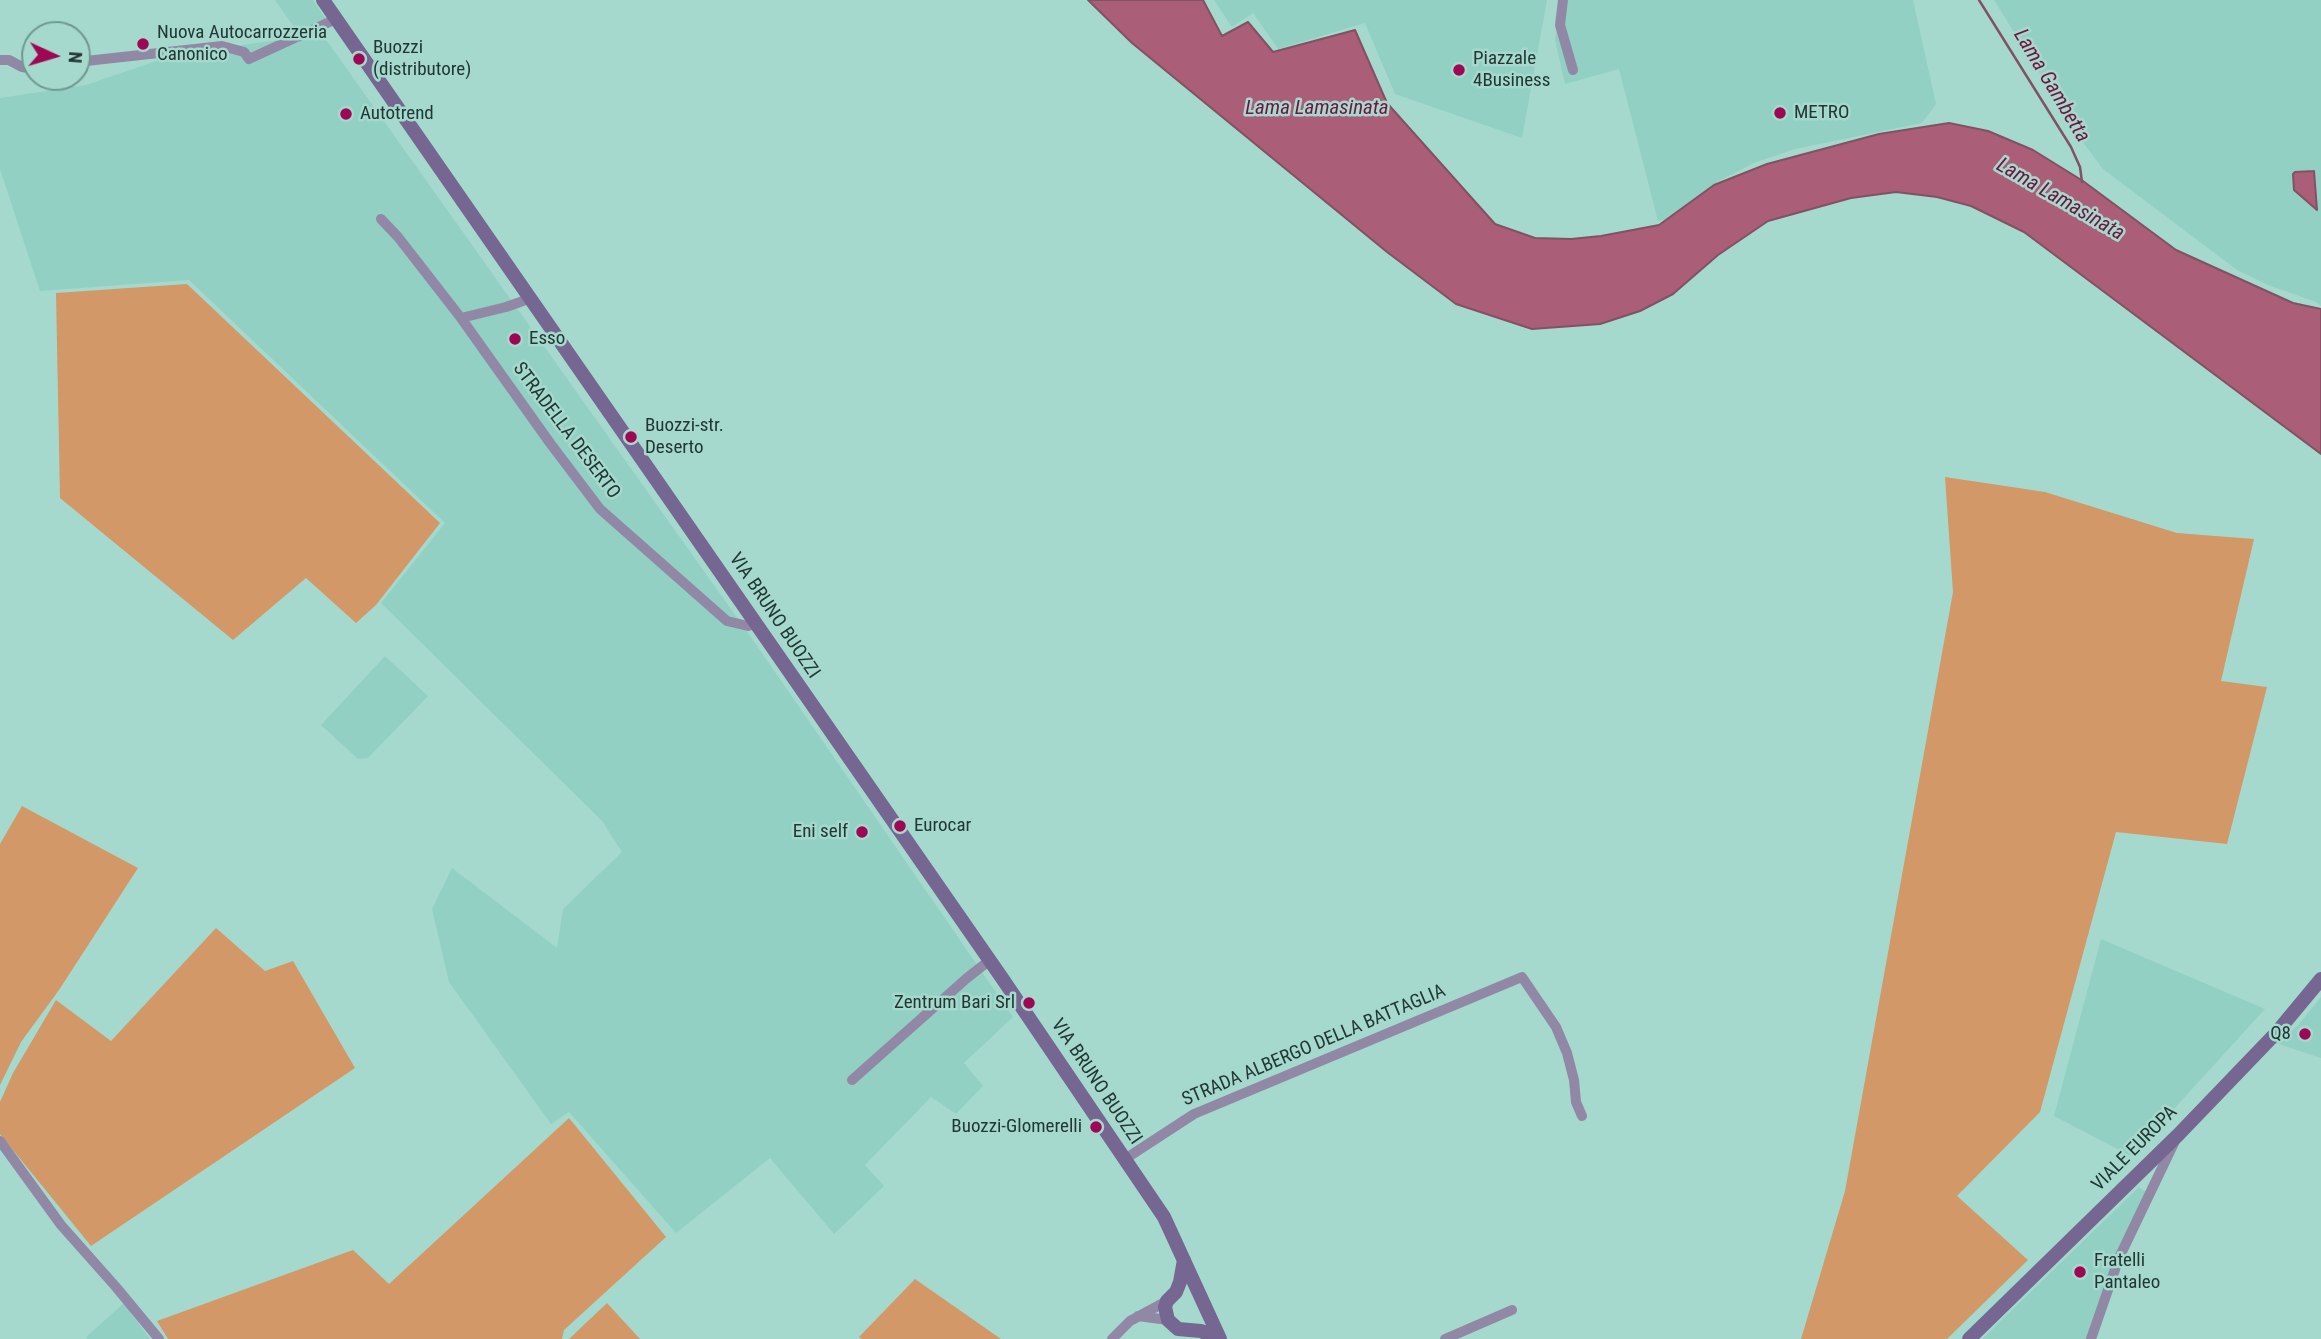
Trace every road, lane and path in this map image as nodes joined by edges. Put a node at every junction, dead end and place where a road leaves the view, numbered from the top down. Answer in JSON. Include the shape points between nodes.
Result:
{"nodes":[{"id":1,"x":323,"y":0,"type":"edge"},
{"id":2,"x":1563,"y":0,"type":"edge"},
{"id":3,"x":336,"y":19,"type":"junction"},
{"id":4,"x":0,"y":60,"type":"edge"},
{"id":5,"x":91,"y":60,"type":"edge"},
{"id":6,"x":21,"y":66,"type":"edge"},
{"id":7,"x":1573,"y":70,"type":"dead end"},
{"id":8,"x":381,"y":219,"type":"dead end"},
{"id":9,"x":528,"y":295,"type":"junction"},
{"id":10,"x":461,"y":318,"type":"junction"},
{"id":11,"x":755,"y":623,"type":"junction"},
{"id":12,"x":990,"y":960,"type":"junction"},
{"id":13,"x":2321,"y":979,"type":"edge"},
{"id":14,"x":852,"y":1080,"type":"dead end"},
{"id":15,"x":1582,"y":1116,"type":"dead end"},
{"id":16,"x":2178,"y":1135,"type":"junction"},
{"id":17,"x":0,"y":1141,"type":"edge"},
{"id":18,"x":1125,"y":1159,"type":"junction"},
{"id":19,"x":1184,"y":1259,"type":"junction"},
{"id":20,"x":1172,"y":1296,"type":"junction"},
{"id":21,"x":1203,"y":1303,"type":"junction"},
{"id":22,"x":1512,"y":1310,"type":"dead end"},
{"id":23,"x":1138,"y":1316,"type":"junction"},
{"id":24,"x":1168,"y":1320,"type":"junction"},
{"id":25,"x":1123,"y":1326,"type":"junction"},
{"id":26,"x":1191,"y":1329,"type":"junction"},
{"id":27,"x":159,"y":1339,"type":"edge"},
{"id":28,"x":1112,"y":1339,"type":"edge"},
{"id":29,"x":1122,"y":1339,"type":"edge"},
{"id":30,"x":1219,"y":1339,"type":"edge"},
{"id":31,"x":1445,"y":1339,"type":"edge"},
{"id":32,"x":1969,"y":1339,"type":"edge"},
{"id":33,"x":2091,"y":1339,"type":"edge"}],
"edges":[{"from":1,"to":3,"type":"main road","name":"VIA BRUNO BUOZZI"},
{"from":2,"to":7,"type":"street","via":[[1560,25]]},
{"from":3,"to":5,"type":"street","via":[[249,59],[244,52],[222,46]]},
{"from":3,"to":9,"type":"main road","name":"VIA BRUNO BUOZZI"},
{"from":4,"to":6,"type":"street"},
{"from":8,"to":10,"type":"street","name":"STRADELLA DESERTO"},
{"from":9,"to":10,"type":"street","via":[[506,307]]},
{"from":9,"to":11,"type":"main road","name":"VIA BRUNO BUOZZI"},
{"from":10,"to":11,"type":"street","name":"STRADELLA DESERTO","via":[[600,509],[727,621]]},
{"from":11,"to":12,"type":"main road","name":"VIA BRUNO BUOZZI"},
{"from":12,"to":14,"type":"street"},
{"from":12,"to":18,"type":"main road","name":"VIA BRUNO BUOZZI"},
{"from":13,"to":16,"type":"main road","name":"VIALE EUROPA"},
{"from":15,"to":18,"type":"street","name":"STRADA ALBERGO DELLA BATTAGLIA","via":[[1556,1027],[1522,977],[1194,1114]]},
{"from":16,"to":32,"type":"main road","name":"VIALE EUROPA"},
{"from":16,"to":33,"type":"street","via":[[2119,1258]]},
{"from":17,"to":27,"type":"street","via":[[61,1226]]},
{"from":18,"to":19,"type":"main road","name":"VIA BRUNO BUOZZI","via":[[1164,1217]]},
{"from":19,"to":20,"type":"main road"},
{"from":19,"to":21,"type":"main road","name":"VIA BRUNO BUOZZI"},
{"from":20,"to":21,"type":"main road","via":[[1189,1290]]},
{"from":20,"to":23,"type":"street"},
{"from":20,"to":24,"type":"main road"},
{"from":21,"to":26,"type":"main road","via":[[1202,1321]]},
{"from":21,"to":30,"type":"main road","name":"VIA BRUNO BUOZZI"},
{"from":22,"to":31,"type":"street"},
{"from":23,"to":24,"type":"street"},
{"from":23,"to":25,"type":"street"},
{"from":24,"to":26,"type":"main road","via":[[1178,1329]]},
{"from":25,"to":28,"type":"street"},
{"from":25,"to":29,"type":"street"},
{"from":26,"to":30,"type":"main road"}]}
